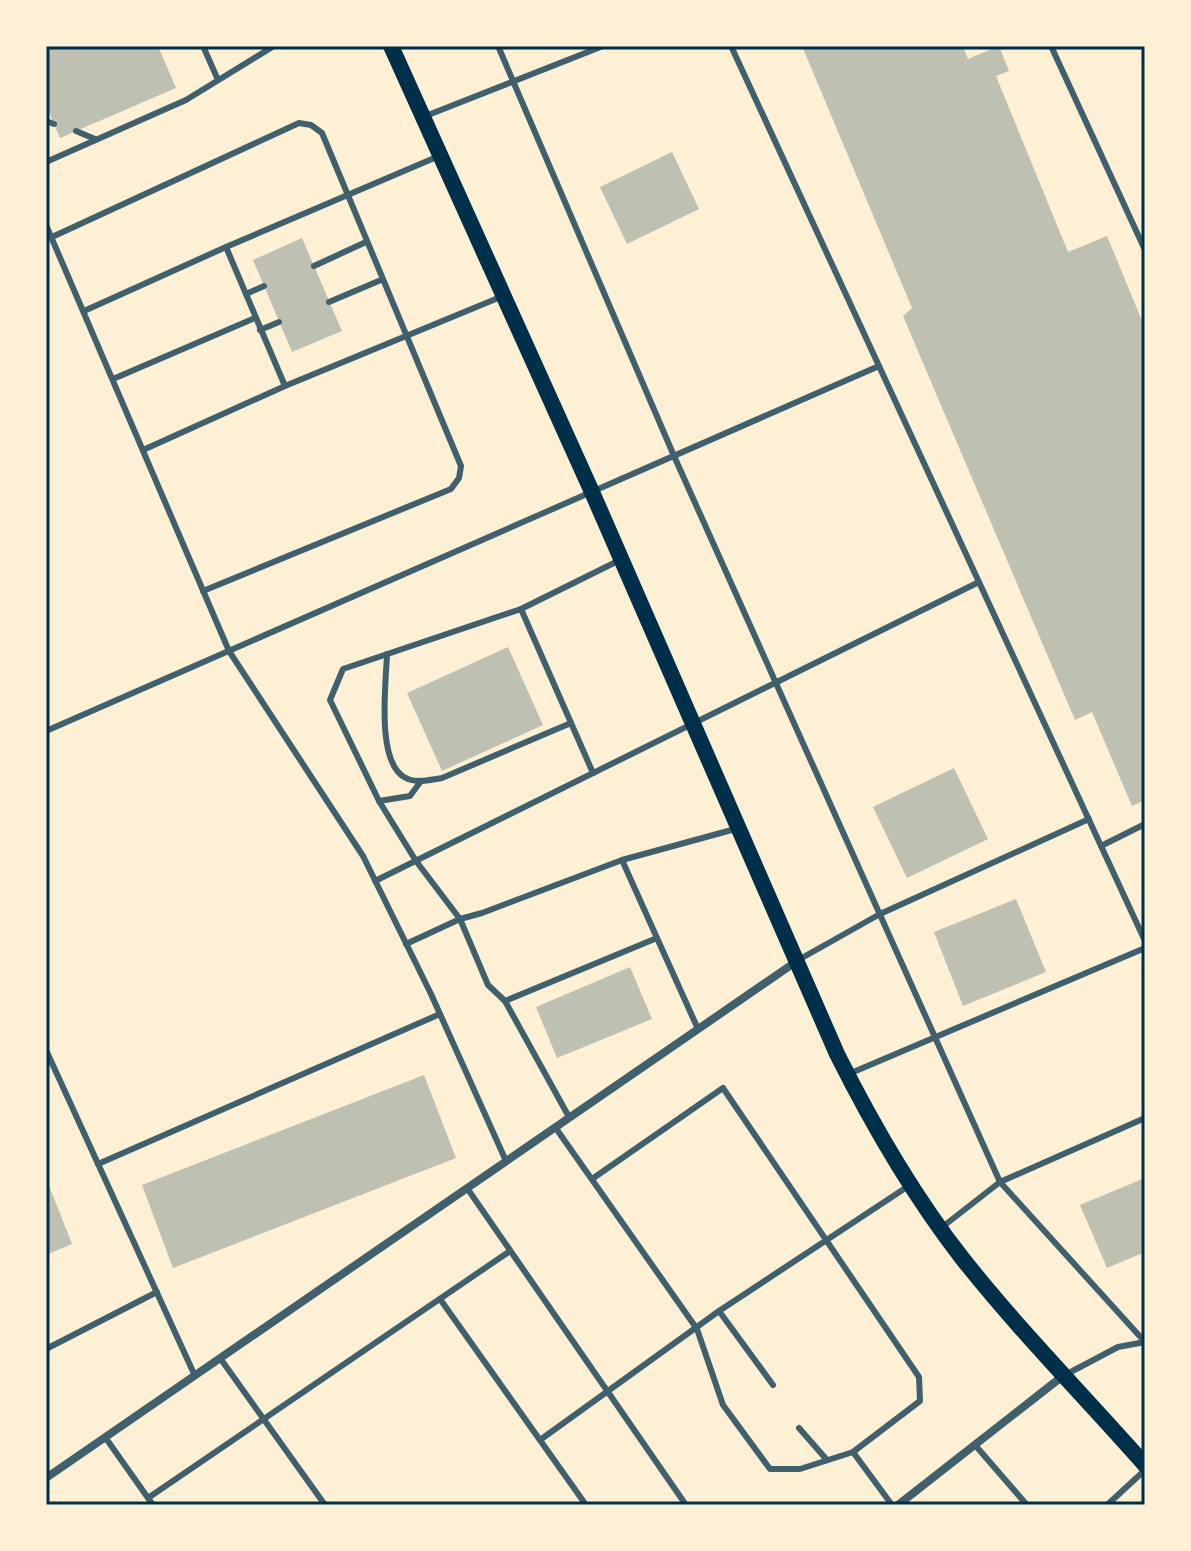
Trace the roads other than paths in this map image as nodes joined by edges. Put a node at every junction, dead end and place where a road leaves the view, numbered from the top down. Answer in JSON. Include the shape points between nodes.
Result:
{"nodes":[{"id":1,"x":203,"y":46,"type":"edge"},
{"id":2,"x":391,"y":46,"type":"edge"},
{"id":3,"x":498,"y":46,"type":"edge"},
{"id":4,"x":603,"y":46,"type":"edge"},
{"id":5,"x":731,"y":46,"type":"edge"},
{"id":6,"x":1051,"y":46,"type":"edge"},
{"id":7,"x":270,"y":47,"type":"edge"},
{"id":8,"x":218,"y":80,"type":"junction"},
{"id":9,"x":513,"y":81,"type":"junction"},
{"id":10,"x":423,"y":117,"type":"junction"},
{"id":11,"x":46,"y":121,"type":"edge"},
{"id":12,"x":54,"y":124,"type":"dead end"},
{"id":13,"x":76,"y":131,"type":"dead end"},
{"id":14,"x":95,"y":140,"type":"junction"},
{"id":15,"x":439,"y":156,"type":"junction"},
{"id":16,"x":46,"y":162,"type":"edge"},
{"id":17,"x":347,"y":196,"type":"junction"},
{"id":18,"x":46,"y":225,"type":"edge"},
{"id":19,"x":52,"y":237,"type":"junction"},
{"id":20,"x":366,"y":242,"type":"junction"},
{"id":21,"x":226,"y":247,"type":"junction"},
{"id":22,"x":1145,"y":250,"type":"edge"},
{"id":23,"x":314,"y":266,"type":"dead end"},
{"id":24,"x":381,"y":280,"type":"junction"},
{"id":25,"x":264,"y":286,"type":"dead end"},
{"id":26,"x":246,"y":294,"type":"junction"},
{"id":27,"x":503,"y":296,"type":"junction"},
{"id":28,"x":329,"y":302,"type":"dead end"},
{"id":29,"x":84,"y":311,"type":"junction"},
{"id":30,"x":255,"y":318,"type":"junction"},
{"id":31,"x":279,"y":322,"type":"dead end"},
{"id":32,"x":260,"y":330,"type":"junction"},
{"id":33,"x":405,"y":337,"type":"junction"},
{"id":34,"x":879,"y":366,"type":"junction"},
{"id":35,"x":113,"y":379,"type":"junction"},
{"id":36,"x":285,"y":386,"type":"junction"},
{"id":37,"x":143,"y":450,"type":"junction"},
{"id":38,"x":674,"y":456,"type":"junction"},
{"id":39,"x":592,"y":492,"type":"junction"},
{"id":40,"x":621,"y":559,"type":"junction"},
{"id":41,"x":979,"y":582,"type":"junction"},
{"id":42,"x":203,"y":591,"type":"junction"},
{"id":43,"x":521,"y":609,"type":"junction"},
{"id":44,"x":229,"y":651,"type":"junction"},
{"id":45,"x":387,"y":654,"type":"junction"},
{"id":46,"x":776,"y":683,"type":"junction"},
{"id":47,"x":571,"y":723,"type":"junction"},
{"id":48,"x":693,"y":724,"type":"junction"},
{"id":49,"x":46,"y":731,"type":"edge"},
{"id":50,"x":593,"y":773,"type":"junction"},
{"id":51,"x":421,"y":781,"type":"junction"},
{"id":52,"x":379,"y":801,"type":"junction"},
{"id":53,"x":1089,"y":819,"type":"junction"},
{"id":54,"x":1145,"y":824,"type":"edge"},
{"id":55,"x":739,"y":828,"type":"junction"},
{"id":56,"x":1101,"y":846,"type":"junction"},
{"id":57,"x":622,"y":860,"type":"junction"},
{"id":58,"x":416,"y":861,"type":"junction"},
{"id":59,"x":375,"y":881,"type":"junction"},
{"id":60,"x":880,"y":914,"type":"junction"},
{"id":61,"x":460,"y":919,"type":"junction"},
{"id":62,"x":657,"y":938,"type":"junction"},
{"id":63,"x":1145,"y":941,"type":"edge"},
{"id":64,"x":406,"y":944,"type":"junction"},
{"id":65,"x":1145,"y":948,"type":"edge"},
{"id":66,"x":797,"y":961,"type":"junction"},
{"id":67,"x":505,"y":1001,"type":"junction"},
{"id":68,"x":440,"y":1014,"type":"junction"},
{"id":69,"x":698,"y":1029,"type":"junction"},
{"id":70,"x":935,"y":1037,"type":"junction"},
{"id":71,"x":46,"y":1050,"type":"edge"},
{"id":72,"x":847,"y":1074,"type":"junction"},
{"id":73,"x":569,"y":1117,"type":"junction"},
{"id":74,"x":1145,"y":1118,"type":"edge"},
{"id":75,"x":555,"y":1127,"type":"junction"},
{"id":76,"x":506,"y":1161,"type":"junction"},
{"id":77,"x":98,"y":1164,"type":"junction"},
{"id":78,"x":592,"y":1179,"type":"junction"},
{"id":79,"x":1000,"y":1182,"type":"junction"},
{"id":80,"x":910,"y":1185,"type":"junction"},
{"id":81,"x":467,"y":1188,"type":"junction"},
{"id":82,"x":941,"y":1228,"type":"junction"},
{"id":83,"x":828,"y":1239,"type":"junction"},
{"id":84,"x":510,"y":1251,"type":"junction"},
{"id":85,"x":157,"y":1292,"type":"junction"},
{"id":86,"x":440,"y":1299,"type":"junction"},
{"id":87,"x":719,"y":1311,"type":"junction"},
{"id":88,"x":697,"y":1329,"type":"junction"},
{"id":89,"x":1145,"y":1342,"type":"edge"},
{"id":90,"x":46,"y":1349,"type":"edge"},
{"id":91,"x":220,"y":1358,"type":"junction"},
{"id":92,"x":1065,"y":1375,"type":"junction"},
{"id":93,"x":195,"y":1376,"type":"junction"},
{"id":94,"x":773,"y":1385,"type":"dead end"},
{"id":95,"x":608,"y":1392,"type":"junction"},
{"id":96,"x":264,"y":1419,"type":"junction"},
{"id":97,"x":799,"y":1428,"type":"dead end"},
{"id":98,"x":105,"y":1437,"type":"junction"},
{"id":99,"x":540,"y":1440,"type":"junction"},
{"id":100,"x":975,"y":1445,"type":"junction"},
{"id":101,"x":853,"y":1452,"type":"junction"},
{"id":102,"x":827,"y":1460,"type":"junction"},
{"id":103,"x":1145,"y":1467,"type":"edge"},
{"id":104,"x":46,"y":1478,"type":"edge"},
{"id":105,"x":148,"y":1498,"type":"junction"},
{"id":106,"x":153,"y":1505,"type":"edge"},
{"id":107,"x":325,"y":1505,"type":"edge"},
{"id":108,"x":586,"y":1505,"type":"edge"},
{"id":109,"x":686,"y":1505,"type":"edge"},
{"id":110,"x":895,"y":1505,"type":"edge"},
{"id":111,"x":1027,"y":1505,"type":"edge"},
{"id":112,"x":1107,"y":1505,"type":"edge"}],
"edges":[{"from":1,"to":8,"type":"lane"},
{"from":2,"to":10,"type":"main road"},
{"from":3,"to":9,"type":"lane"},
{"from":4,"to":9,"type":"lane"},
{"from":5,"to":34,"type":"lane"},
{"from":6,"to":22,"type":"lane"},
{"from":7,"to":8,"type":"lane"},
{"from":8,"to":14,"type":"lane"},
{"from":9,"to":10,"type":"lane"},
{"from":9,"to":38,"type":"lane"},
{"from":10,"to":15,"type":"main road"},
{"from":11,"to":12,"type":"lane"},
{"from":13,"to":14,"type":"lane"},
{"from":14,"to":16,"type":"lane"},
{"from":15,"to":17,"type":"lane"},
{"from":15,"to":27,"type":"main road"},
{"from":17,"to":19,"type":"lane","via":[[322,133],[299,123]]},
{"from":17,"to":20,"type":"lane"},
{"from":17,"to":21,"type":"lane"},
{"from":18,"to":19,"type":"lane"},
{"from":19,"to":29,"type":"lane"},
{"from":20,"to":23,"type":"lane"},
{"from":20,"to":24,"type":"lane"},
{"from":21,"to":26,"type":"lane"},
{"from":21,"to":29,"type":"lane"},
{"from":24,"to":28,"type":"lane"},
{"from":24,"to":33,"type":"lane"},
{"from":25,"to":26,"type":"lane"},
{"from":26,"to":30,"type":"lane"},
{"from":27,"to":33,"type":"lane"},
{"from":27,"to":39,"type":"main road"},
{"from":29,"to":35,"type":"lane"},
{"from":30,"to":32,"type":"lane"},
{"from":30,"to":35,"type":"lane"},
{"from":31,"to":32,"type":"lane"},
{"from":32,"to":36,"type":"lane"},
{"from":33,"to":36,"type":"lane"},
{"from":33,"to":42,"type":"lane","via":[[461,466],[451,489]]},
{"from":34,"to":38,"type":"lane"},
{"from":34,"to":41,"type":"lane"},
{"from":35,"to":37,"type":"lane"},
{"from":36,"to":37,"type":"lane"},
{"from":37,"to":42,"type":"lane"},
{"from":38,"to":39,"type":"lane"},
{"from":38,"to":46,"type":"lane"},
{"from":39,"to":40,"type":"main road"},
{"from":39,"to":44,"type":"lane"},
{"from":40,"to":43,"type":"lane"},
{"from":40,"to":48,"type":"main road"},
{"from":41,"to":46,"type":"lane"},
{"from":41,"to":53,"type":"lane"},
{"from":42,"to":44,"type":"lane"},
{"from":43,"to":45,"type":"lane"},
{"from":43,"to":47,"type":"lane"},
{"from":44,"to":49,"type":"lane"},
{"from":44,"to":59,"type":"lane"},
{"from":45,"to":51,"type":"lane","via":[[388,753],[406,779]]},
{"from":45,"to":52,"type":"lane","via":[[343,669],[330,700]]},
{"from":46,"to":48,"type":"lane"},
{"from":46,"to":60,"type":"lane"},
{"from":47,"to":50,"type":"lane"},
{"from":47,"to":51,"type":"lane","via":[[442,778]]},
{"from":48,"to":50,"type":"lane"},
{"from":48,"to":55,"type":"main road"},
{"from":50,"to":58,"type":"lane"},
{"from":51,"to":52,"type":"lane","via":[[410,796]]},
{"from":52,"to":58,"type":"lane"},
{"from":53,"to":56,"type":"lane"},
{"from":53,"to":60,"type":"lane"},
{"from":54,"to":56,"type":"lane"},
{"from":55,"to":57,"type":"lane"},
{"from":55,"to":66,"type":"main road"},
{"from":56,"to":63,"type":"lane"},
{"from":57,"to":61,"type":"lane"},
{"from":57,"to":62,"type":"lane"},
{"from":58,"to":59,"type":"lane"},
{"from":58,"to":61,"type":"lane"},
{"from":59,"to":64,"type":"lane"},
{"from":60,"to":66,"type":"lane"},
{"from":60,"to":70,"type":"lane"},
{"from":61,"to":64,"type":"lane"},
{"from":61,"to":67,"type":"lane","via":[[488,985]]},
{"from":62,"to":67,"type":"lane"},
{"from":62,"to":69,"type":"lane"},
{"from":64,"to":68,"type":"lane"},
{"from":65,"to":70,"type":"lane"},
{"from":66,"to":69,"type":"street"},
{"from":66,"to":72,"type":"main road"},
{"from":67,"to":73,"type":"lane"},
{"from":68,"to":76,"type":"lane"},
{"from":68,"to":77,"type":"lane"},
{"from":69,"to":73,"type":"street"},
{"from":70,"to":72,"type":"lane"},
{"from":70,"to":79,"type":"lane"},
{"from":71,"to":77,"type":"lane"},
{"from":72,"to":80,"type":"main road"},
{"from":73,"to":75,"type":"street"},
{"from":74,"to":79,"type":"lane"},
{"from":75,"to":76,"type":"street"},
{"from":75,"to":78,"type":"lane"},
{"from":76,"to":81,"type":"street"},
{"from":77,"to":85,"type":"lane"},
{"from":78,"to":83,"type":"lane","via":[[723,1088]]},
{"from":78,"to":88,"type":"lane"},
{"from":79,"to":82,"type":"lane"},
{"from":79,"to":89,"type":"lane"},
{"from":80,"to":82,"type":"main road"},
{"from":80,"to":83,"type":"lane"},
{"from":81,"to":84,"type":"lane"},
{"from":81,"to":91,"type":"street"},
{"from":82,"to":92,"type":"main road"},
{"from":83,"to":87,"type":"lane"},
{"from":83,"to":101,"type":"lane","via":[[919,1377],[920,1401]]},
{"from":84,"to":86,"type":"lane"},
{"from":84,"to":95,"type":"lane"},
{"from":85,"to":90,"type":"lane"},
{"from":85,"to":93,"type":"lane"},
{"from":86,"to":96,"type":"lane"},
{"from":86,"to":99,"type":"lane"},
{"from":87,"to":88,"type":"lane"},
{"from":87,"to":94,"type":"lane"},
{"from":88,"to":95,"type":"lane"},
{"from":88,"to":102,"type":"lane","via":[[723,1405],[770,1469],[800,1469]]},
{"from":89,"to":92,"type":"lane","via":[[1118,1347]]},
{"from":91,"to":93,"type":"street"},
{"from":91,"to":96,"type":"lane"},
{"from":92,"to":100,"type":"street"},
{"from":92,"to":103,"type":"main road"},
{"from":93,"to":98,"type":"street"},
{"from":95,"to":99,"type":"lane"},
{"from":95,"to":109,"type":"lane"},
{"from":96,"to":105,"type":"lane"},
{"from":96,"to":107,"type":"lane"},
{"from":97,"to":102,"type":"lane"},
{"from":98,"to":104,"type":"street"},
{"from":98,"to":105,"type":"lane"},
{"from":99,"to":108,"type":"lane"},
{"from":100,"to":110,"type":"street"},
{"from":100,"to":111,"type":"lane"},
{"from":101,"to":102,"type":"lane"},
{"from":101,"to":110,"type":"lane"},
{"from":103,"to":112,"type":"lane"},
{"from":105,"to":106,"type":"lane"}]}
